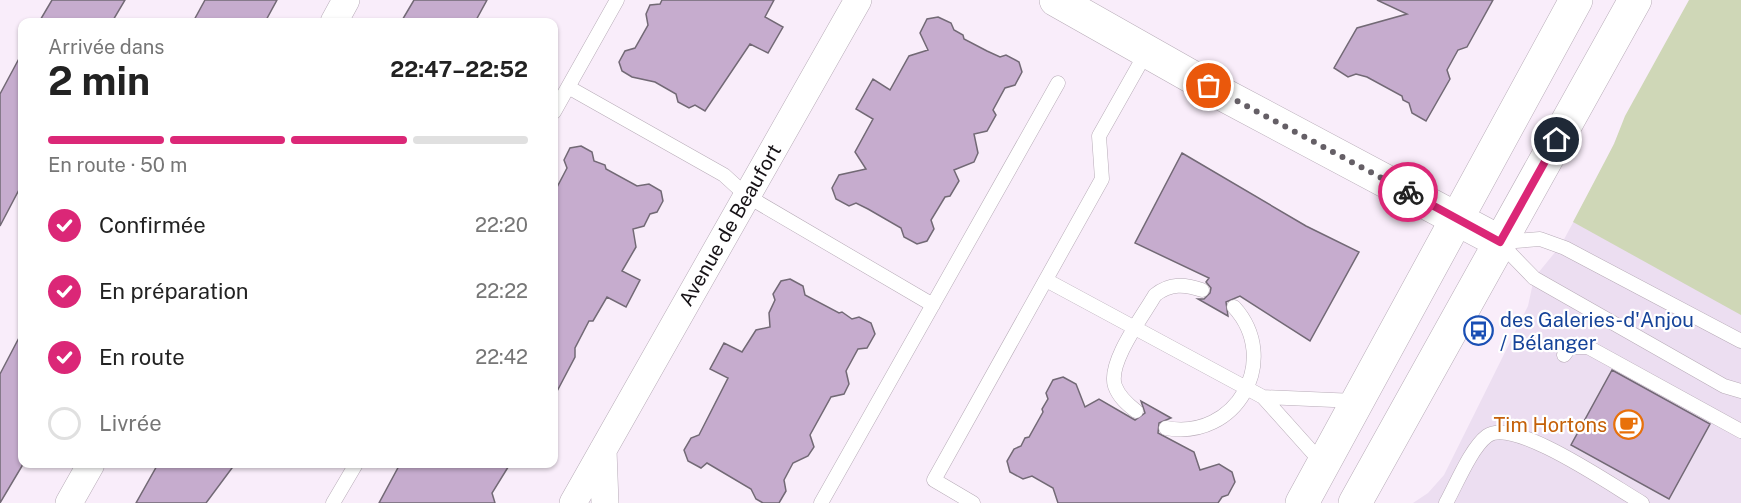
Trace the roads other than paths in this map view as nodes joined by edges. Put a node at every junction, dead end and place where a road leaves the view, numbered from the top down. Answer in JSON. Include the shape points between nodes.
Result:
{"nodes":[{"id":1,"x":346,"y":0,"type":"edge"},
{"id":2,"x":617,"y":0,"type":"edge"},
{"id":3,"x":858,"y":0,"type":"edge"},
{"id":4,"x":1056,"y":0,"type":"edge"},
{"id":5,"x":1576,"y":0,"type":"edge"},
{"id":6,"x":1635,"y":0,"type":"edge"},
{"id":7,"x":336,"y":18,"type":"edge"},
{"id":8,"x":1147,"y":51,"type":"junction"},
{"id":9,"x":1058,"y":83,"type":"dead end"},
{"id":10,"x":568,"y":87,"type":"junction"},
{"id":11,"x":558,"y":105,"type":"edge"},
{"id":12,"x":747,"y":196,"type":"junction"},
{"id":13,"x":1456,"y":218,"type":"junction"},
{"id":14,"x":1500,"y":242,"type":"junction"},
{"id":15,"x":1046,"y":280,"type":"junction"},
{"id":16,"x":1202,"y":290,"type":"dead end"},
{"id":17,"x":933,"y":305,"type":"junction"},
{"id":18,"x":1234,"y":307,"type":"dead end"},
{"id":19,"x":1135,"y":329,"type":"junction"},
{"id":20,"x":1741,"y":340,"type":"edge"},
{"id":21,"x":1564,"y":355,"type":"dead end"},
{"id":22,"x":1246,"y":390,"type":"junction"},
{"id":23,"x":1741,"y":391,"type":"edge"},
{"id":24,"x":1263,"y":397,"type":"junction"},
{"id":25,"x":1357,"y":401,"type":"junction"},
{"id":26,"x":1136,"y":411,"type":"dead end"},
{"id":27,"x":1166,"y":428,"type":"dead end"},
{"id":28,"x":1741,"y":431,"type":"edge"},
{"id":29,"x":603,"y":449,"type":"junction"},
{"id":30,"x":1323,"y":464,"type":"junction"},
{"id":31,"x":89,"y":468,"type":"edge"},
{"id":32,"x":354,"y":468,"type":"edge"},
{"id":33,"x":69,"y":503,"type":"edge"},
{"id":34,"x":333,"y":503,"type":"edge"},
{"id":35,"x":573,"y":503,"type":"edge"},
{"id":36,"x":605,"y":503,"type":"edge"},
{"id":37,"x":821,"y":503,"type":"edge"},
{"id":38,"x":973,"y":503,"type":"edge"},
{"id":39,"x":1302,"y":503,"type":"edge"},
{"id":40,"x":1355,"y":503,"type":"edge"},
{"id":41,"x":1446,"y":503,"type":"edge"},
{"id":42,"x":1642,"y":503,"type":"edge"}],
"edges":[{"from":1,"to":7,"type":"street"},
{"from":2,"to":10,"type":"lane"},
{"from":3,"to":12,"type":"street","name":"Avenue de Beaufort"},
{"from":4,"to":8,"type":"street"},
{"from":5,"to":13,"type":"street"},
{"from":6,"to":14,"type":"street"},
{"from":8,"to":13,"type":"street"},
{"from":8,"to":15,"type":"lane","via":[[1099,136],[1102,180]]},
{"from":9,"to":17,"type":"lane"},
{"from":10,"to":11,"type":"lane"},
{"from":10,"to":12,"type":"lane","via":[[723,175]]},
{"from":12,"to":17,"type":"lane"},
{"from":12,"to":29,"type":"street","name":"Avenue de Beaufort"},
{"from":13,"to":14,"type":"street"},
{"from":13,"to":25,"type":"street"},
{"from":14,"to":20,"type":"lane","via":[[1540,240],[1565,248]]},
{"from":14,"to":23,"type":"lane","via":[[1534,278],[1724,386]]},
{"from":14,"to":40,"type":"street"},
{"from":15,"to":19,"type":"lane"},
{"from":15,"to":38,"type":"lane","via":[[934,480]]},
{"from":16,"to":19,"type":"lane","via":[[1178,285],[1164,288],[1155,295]]},
{"from":17,"to":37,"type":"lane"},
{"from":18,"to":22,"type":"lane","via":[[1252,335],[1254,357]]},
{"from":19,"to":22,"type":"lane"},
{"from":19,"to":26,"type":"lane","via":[[1113,373],[1123,400]]},
{"from":21,"to":28,"type":"lane","via":[[1570,347],[1588,347]]},
{"from":22,"to":24,"type":"lane"},
{"from":22,"to":27,"type":"lane","via":[[1222,418],[1197,429]]},
{"from":24,"to":25,"type":"lane"},
{"from":24,"to":30,"type":"lane"},
{"from":25,"to":30,"type":"street"},
{"from":29,"to":35,"type":"street","name":"Avenue de Beaufort"},
{"from":29,"to":36,"type":"street"},
{"from":30,"to":39,"type":"street"},
{"from":31,"to":33,"type":"street"},
{"from":32,"to":34,"type":"lane"},
{"from":41,"to":42,"type":"lane","via":[[1487,435],[1508,432],[1539,443]]}]}
